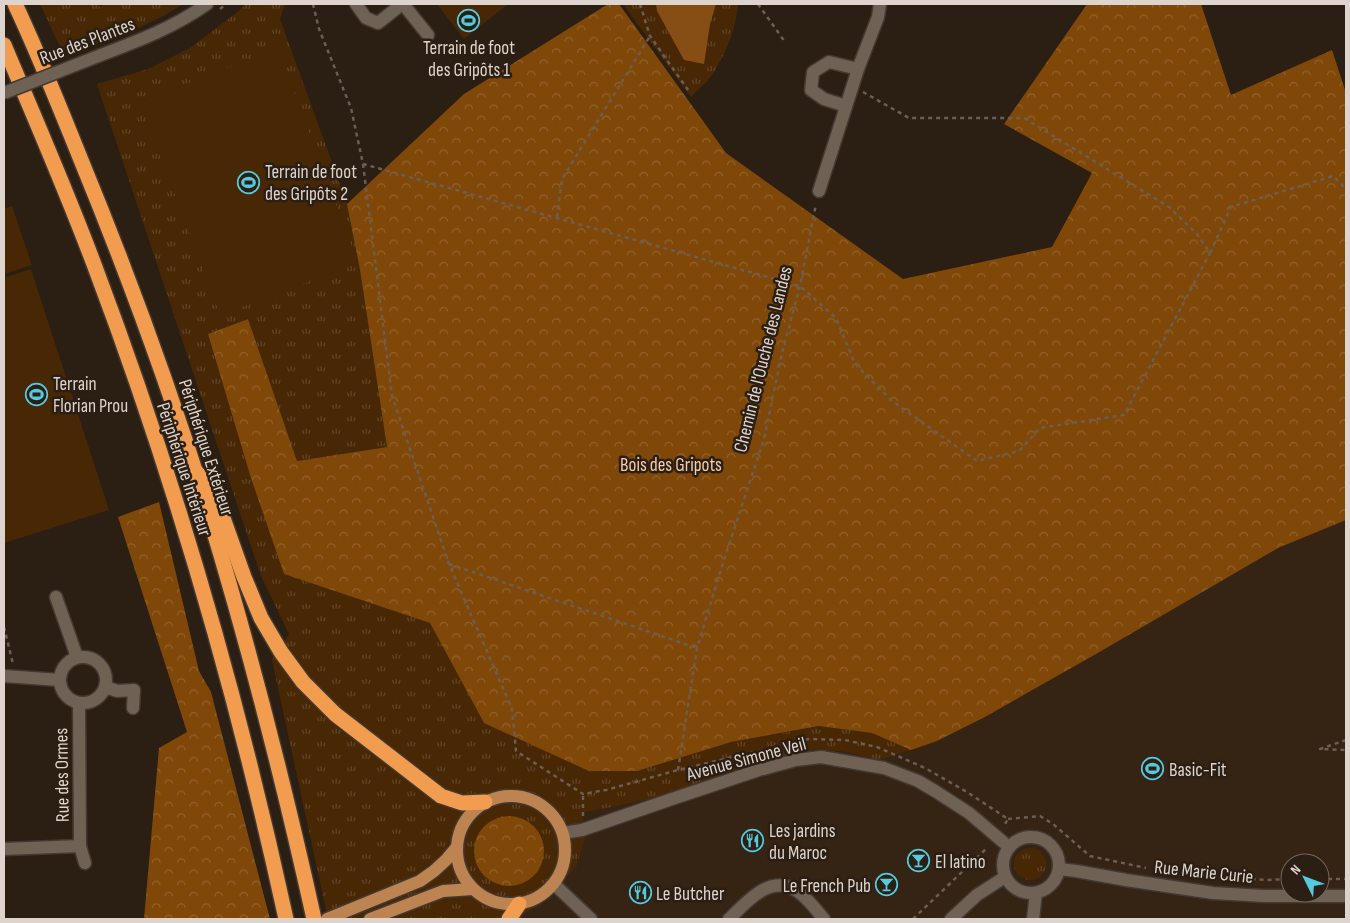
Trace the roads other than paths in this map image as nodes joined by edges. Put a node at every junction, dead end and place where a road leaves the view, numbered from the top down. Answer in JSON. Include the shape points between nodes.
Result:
{"nodes":[{"id":1,"x":15,"y":4,"type":"edge"},
{"id":2,"x":208,"y":4,"type":"edge"},
{"id":3,"x":356,"y":4,"type":"edge"},
{"id":4,"x":402,"y":4,"type":"edge"},
{"id":5,"x":880,"y":4,"type":"edge"},
{"id":6,"x":428,"y":35,"type":"dead end"},
{"id":7,"x":4,"y":45,"type":"edge"},
{"id":8,"x":858,"y":69,"type":"junction"},
{"id":9,"x":4,"y":92,"type":"edge"},
{"id":10,"x":846,"y":106,"type":"junction"},
{"id":11,"x":819,"y":191,"type":"road end"},
{"id":12,"x":195,"y":472,"type":"junction"},
{"id":13,"x":56,"y":597,"type":"dead end"},
{"id":14,"x":77,"y":657,"type":"junction"},
{"id":15,"x":4,"y":676,"type":"edge"},
{"id":16,"x":59,"y":680,"type":"junction"},
{"id":17,"x":106,"y":687,"type":"junction"},
{"id":18,"x":78,"y":704,"type":"junction"},
{"id":19,"x":133,"y":708,"type":"dead end"},
{"id":20,"x":485,"y":802,"type":"junction"},
{"id":21,"x":563,"y":833,"type":"junction"},
{"id":22,"x":80,"y":846,"type":"junction"},
{"id":23,"x":457,"y":847,"type":"junction"},
{"id":24,"x":1009,"y":847,"type":"junction"},
{"id":25,"x":4,"y":849,"type":"edge"},
{"id":26,"x":85,"y":863,"type":"dead end"},
{"id":27,"x":1059,"y":869,"type":"junction"},
{"id":28,"x":1005,"y":877,"type":"junction"},
{"id":29,"x":554,"y":884,"type":"junction"},
{"id":30,"x":473,"y":889,"type":"junction"},
{"id":31,"x":1036,"y":893,"type":"junction"},
{"id":32,"x":1346,"y":896,"type":"edge"},
{"id":33,"x":519,"y":904,"type":"junction"},
{"id":34,"x":286,"y":919,"type":"edge"},
{"id":35,"x":314,"y":919,"type":"edge"},
{"id":36,"x":327,"y":919,"type":"edge"},
{"id":37,"x":370,"y":919,"type":"edge"},
{"id":38,"x":510,"y":919,"type":"edge"},
{"id":39,"x":591,"y":919,"type":"edge"},
{"id":40,"x":729,"y":919,"type":"edge"},
{"id":41,"x":824,"y":919,"type":"edge"},
{"id":42,"x":951,"y":919,"type":"edge"},
{"id":43,"x":1033,"y":919,"type":"edge"}],
"edges":[{"from":1,"to":12,"type":"highway","name":"Périphérique Extérieur","via":[[120,257]]},
{"from":2,"to":9,"type":"street","name":"Rue des Plantes","bridge":true,"via":[[137,41]]},
{"from":3,"to":4,"type":"street","via":[[366,18],[378,22]]},
{"from":4,"to":6,"type":"street"},
{"from":5,"to":8,"type":"street"},
{"from":7,"to":34,"type":"highway","name":"Périphérique Intérieur","via":[[95,268],[175,498],[225,668]]},
{"from":8,"to":10,"type":"street"},
{"from":8,"to":10,"type":"street","via":[[829,62],[813,72],[810,90],[824,99]]},
{"from":10,"to":11,"type":"street"},
{"from":12,"to":20,"type":"highway","via":[[212,487],[261,618],[303,682],[335,714],[441,796],[462,803]]},
{"from":12,"to":35,"type":"highway","name":"Périphérique Extérieur","via":[[260,696]]},
{"from":13,"to":14,"type":"street"},
{"from":14,"to":16,"type":"street","via":[[68,662]]},
{"from":14,"to":17,"type":"street","via":[[94,659],[104,669]]},
{"from":15,"to":16,"type":"street"},
{"from":16,"to":18,"type":"street","via":[[68,699]]},
{"from":17,"to":18,"type":"street","via":[[102,695],[90,703]]},
{"from":17,"to":19,"type":"street","via":[[118,691],[134,690]]},
{"from":18,"to":22,"type":"street","name":"Rue des Ormes"},
{"from":20,"to":21,"type":"main road","via":[[516,795],[532,799],[553,814]]},
{"from":20,"to":23,"type":"main road","via":[[468,816],[458,836]]},
{"from":21,"to":24,"type":"street","name":"Avenue Simone Veil","via":[[582,830],[759,770],[821,757],[884,768],[918,782],[969,813]]},
{"from":21,"to":29,"type":"main road","via":[[566,854]]},
{"from":22,"to":25,"type":"street","name":"Rue des Ormes"},
{"from":22,"to":26,"type":"street","name":"Rue des Ormes"},
{"from":23,"to":30,"type":"main road","via":[[460,870]]},
{"from":23,"to":36,"type":"main road","via":[[420,881]]},
{"from":24,"to":27,"type":"street","via":[[1022,838],[1041,838],[1055,851]]},
{"from":24,"to":28,"type":"street","via":[[1004,859]]},
{"from":27,"to":31,"type":"street","via":[[1051,885]]},
{"from":27,"to":32,"type":"street","name":"Rue Marie Curie","via":[[1213,892]]},
{"from":28,"to":31,"type":"street","via":[[1018,890]]},
{"from":28,"to":42,"type":"street","via":[[977,895]]},
{"from":29,"to":33,"type":"main road","via":[[532,900]]},
{"from":29,"to":39,"type":"street"},
{"from":30,"to":33,"type":"main road","via":[[494,902]]},
{"from":30,"to":37,"type":"main road","via":[[443,892]]},
{"from":31,"to":43,"type":"street"},
{"from":33,"to":38,"type":"highway"},
{"from":40,"to":41,"type":"street","via":[[761,891],[775,885],[797,891]]}]}
